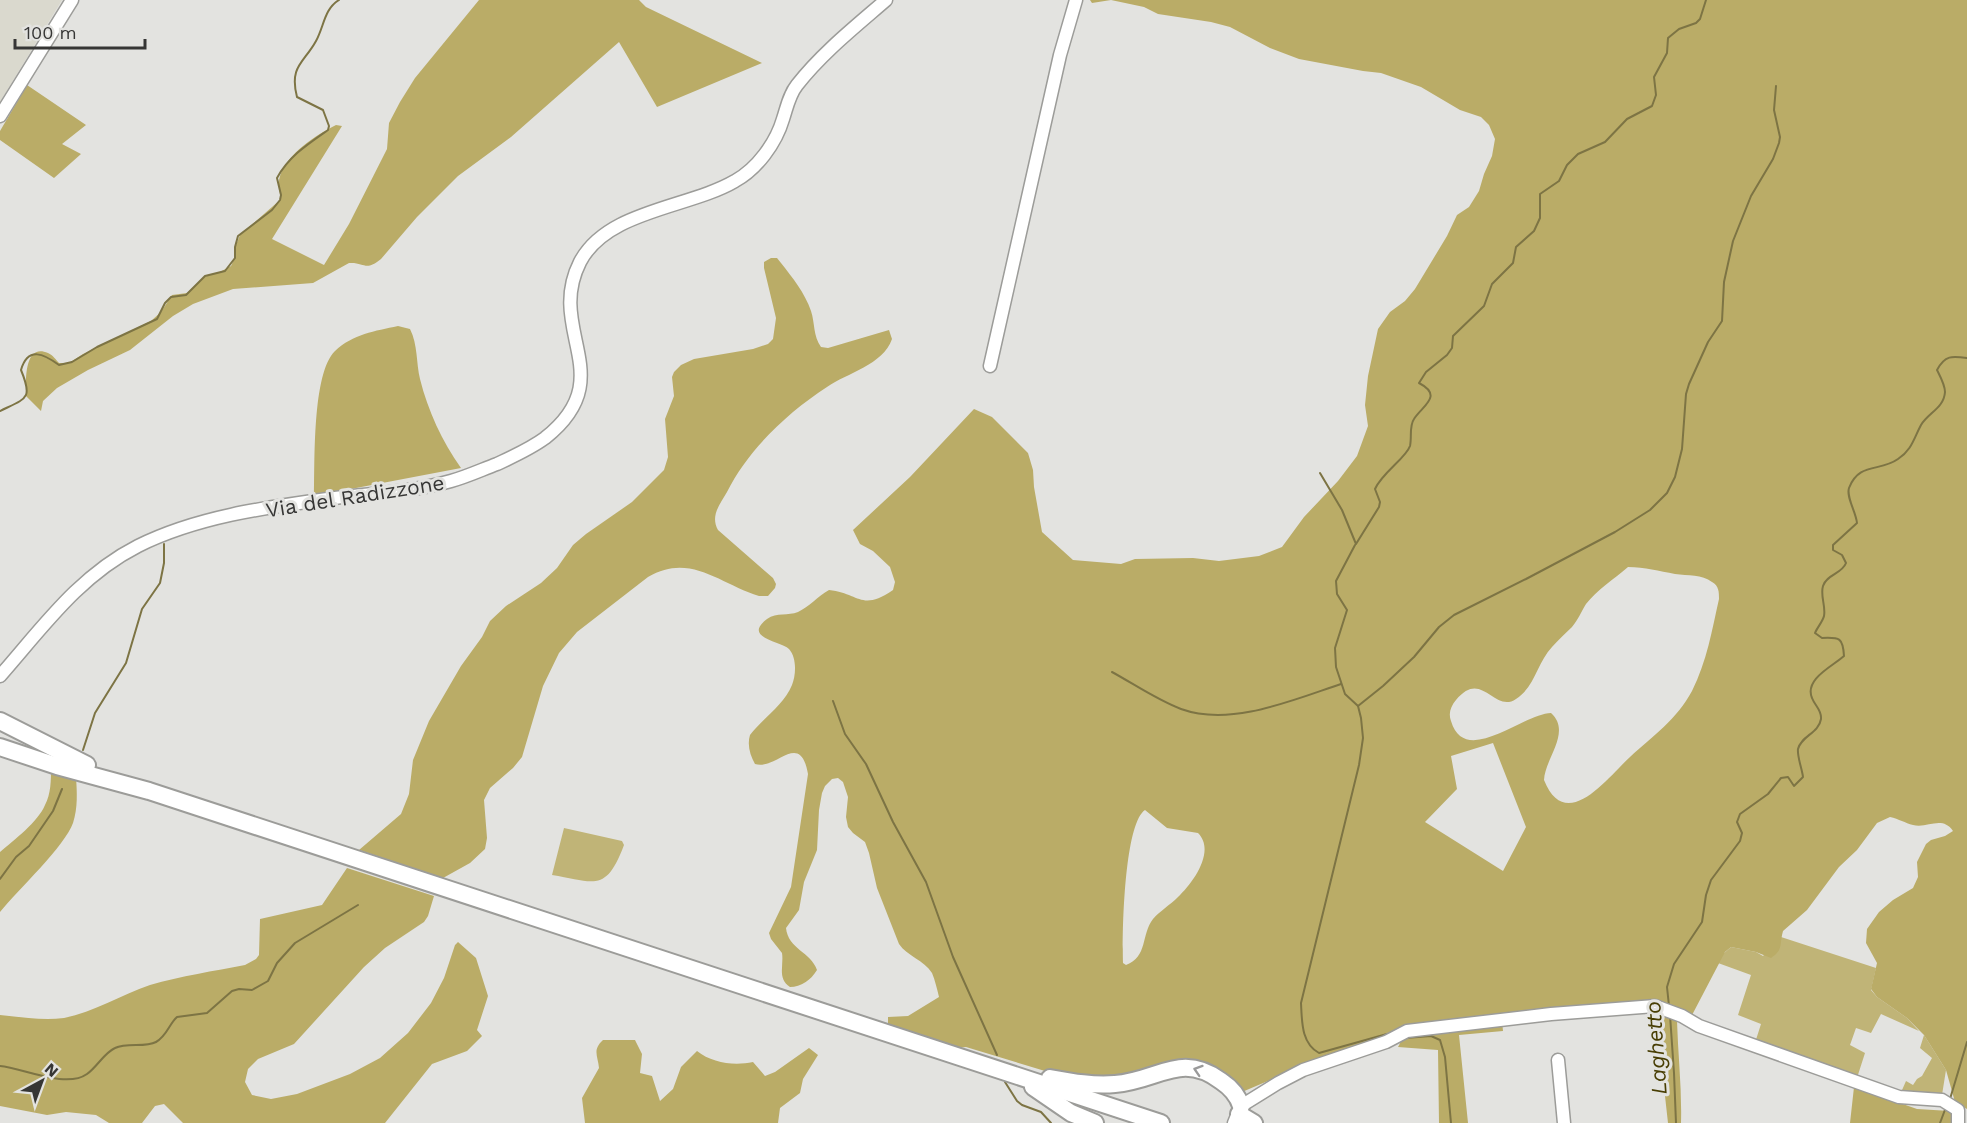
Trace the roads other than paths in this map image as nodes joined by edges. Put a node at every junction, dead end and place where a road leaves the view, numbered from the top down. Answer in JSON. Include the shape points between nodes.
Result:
{"nodes":[{"id":1,"x":72,"y":0,"type":"edge"},
{"id":2,"x":886,"y":0,"type":"edge"},
{"id":3,"x":1076,"y":0,"type":"edge"},
{"id":4,"x":0,"y":116,"type":"edge"},
{"id":5,"x":990,"y":366,"type":"dead end"},
{"id":6,"x":0,"y":676,"type":"edge"},
{"id":7,"x":0,"y":721,"type":"edge"},
{"id":8,"x":0,"y":735,"type":"edge"},
{"id":9,"x":0,"y":747,"type":"edge"},
{"id":10,"x":131,"y":786,"type":"junction"},
{"id":11,"x":961,"y":1057,"type":"junction"},
{"id":12,"x":1558,"y":1060,"type":"dead end"},
{"id":13,"x":1009,"y":1073,"type":"junction"},
{"id":14,"x":1963,"y":1112,"type":"edge"},
{"id":15,"x":1238,"y":1114,"type":"edge"},
{"id":16,"x":1095,"y":1123,"type":"edge"},
{"id":17,"x":1161,"y":1123,"type":"edge"},
{"id":18,"x":1254,"y":1123,"type":"edge"},
{"id":19,"x":1564,"y":1123,"type":"edge"},
{"id":20,"x":1958,"y":1123,"type":"edge"}],
"edges":[{"from":1,"to":4,"type":"street"},
{"from":2,"to":6,"type":"street","name":"Via del Radizzone","via":[[797,85],[777,133],[748,173],[705,195],[623,224],[606,234],[582,259],[570,287],[571,323],[580,357],[579,394],[574,408],[546,437],[525,452],[449,482],[245,513],[165,533],[100,568],[84,581]]},
{"from":3,"to":5,"type":"street"},
{"from":7,"to":10,"type":"main road"},
{"from":8,"to":10,"type":"main road"},
{"from":9,"to":10,"type":"main road"},
{"from":10,"to":11,"type":"main road"},
{"from":11,"to":13,"type":"main road"},
{"from":15,"to":11,"type":"main road","one_way":true,"via":[[1236,1096],[1224,1083],[1194,1067],[1131,1082],[1102,1084],[1040,1076],[971,1054]]},
{"from":12,"to":19,"type":"street"},
{"from":13,"to":16,"type":"main road","via":[[1071,1113]]},
{"from":13,"to":17,"type":"main road"},
{"from":14,"to":15,"type":"street","via":[[1942,1100],[1899,1097],[1650,1006],[1404,1033],[1303,1070],[1271,1087]]},
{"from":14,"to":20,"type":"street"},
{"from":15,"to":18,"type":"main road"}]}
